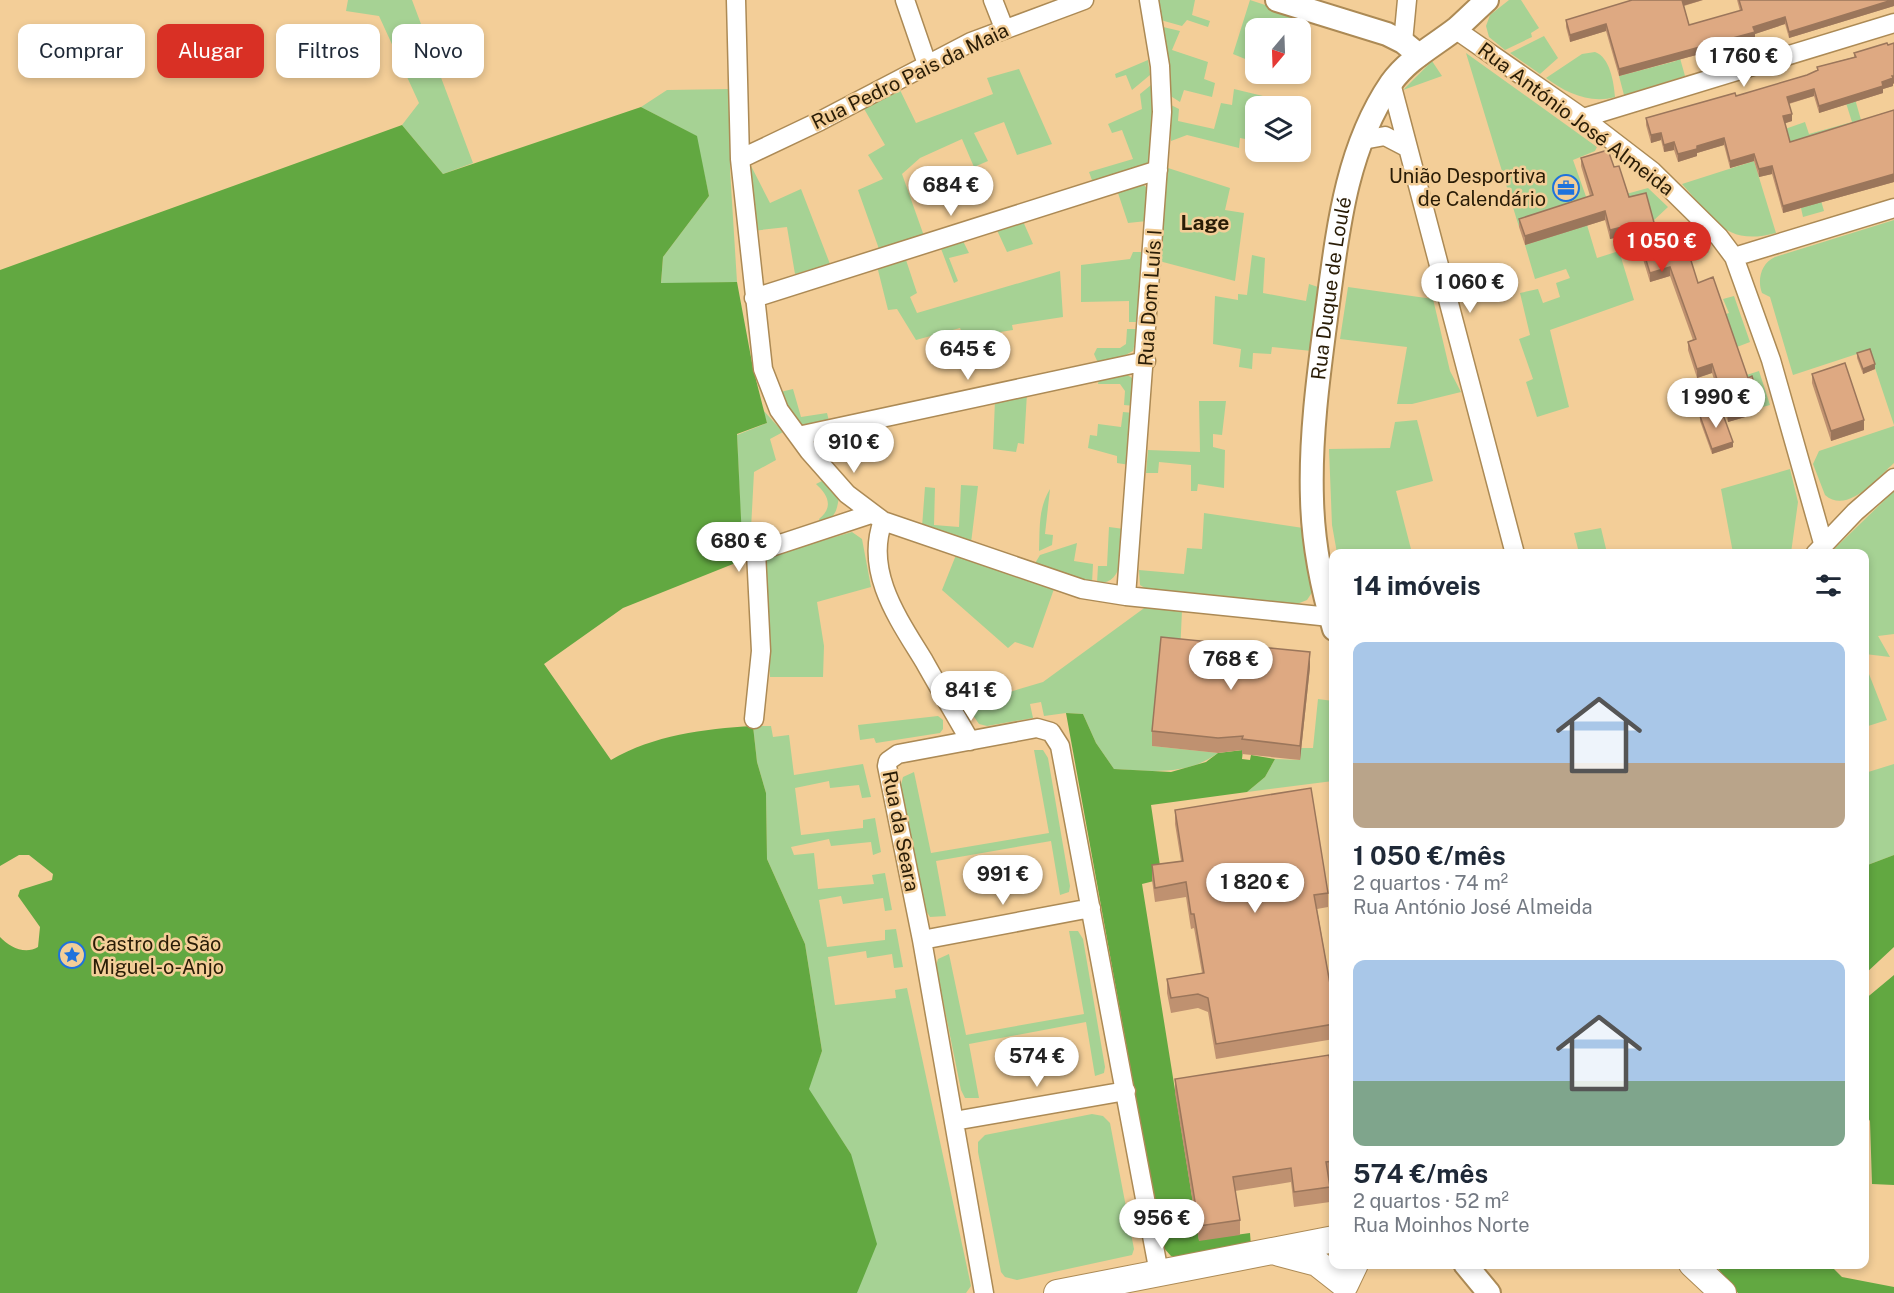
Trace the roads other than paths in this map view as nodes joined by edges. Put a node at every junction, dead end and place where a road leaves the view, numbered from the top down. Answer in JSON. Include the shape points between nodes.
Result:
{"nodes":[{"id":1,"x":736,"y":0,"type":"edge"},
{"id":2,"x":904,"y":0,"type":"edge"},
{"id":3,"x":993,"y":0,"type":"edge"},
{"id":4,"x":1084,"y":0,"type":"edge"},
{"id":5,"x":1149,"y":0,"type":"edge"},
{"id":6,"x":1277,"y":0,"type":"edge"},
{"id":7,"x":1407,"y":0,"type":"edge"},
{"id":8,"x":1487,"y":0,"type":"edge"},
{"id":9,"x":1894,"y":23,"type":"edge"},
{"id":10,"x":1004,"y":28,"type":"junction"},
{"id":11,"x":1455,"y":29,"type":"junction"},
{"id":12,"x":1411,"y":49,"type":"junction"},
{"id":13,"x":927,"y":64,"type":"junction"},
{"id":14,"x":1391,"y":83,"type":"junction"},
{"id":15,"x":1583,"y":118,"type":"junction"},
{"id":16,"x":1363,"y":140,"type":"junction"},
{"id":17,"x":1408,"y":148,"type":"junction"},
{"id":18,"x":740,"y":159,"type":"junction"},
{"id":19,"x":1158,"y":170,"type":"junction"},
{"id":20,"x":1894,"y":208,"type":"edge"},
{"id":21,"x":1734,"y":257,"type":"junction"},
{"id":22,"x":754,"y":298,"type":"junction"},
{"id":23,"x":1146,"y":361,"type":"junction"},
{"id":24,"x":798,"y":436,"type":"junction"},
{"id":25,"x":1894,"y":478,"type":"edge"},
{"id":26,"x":877,"y":518,"type":"junction"},
{"id":27,"x":850,"y":521,"type":"junction"},
{"id":28,"x":878,"y":544,"type":"junction"},
{"id":29,"x":1819,"y":548,"type":"edge"},
{"id":30,"x":1514,"y":549,"type":"edge"},
{"id":31,"x":1126,"y":596,"type":"junction"},
{"id":32,"x":1329,"y":608,"type":"edge"},
{"id":33,"x":1329,"y":623,"type":"edge"},
{"id":34,"x":754,"y":719,"type":"dead end"},
{"id":35,"x":970,"y":741,"type":"junction"},
{"id":36,"x":1091,"y":908,"type":"junction"},
{"id":37,"x":922,"y":940,"type":"junction"},
{"id":38,"x":1126,"y":1091,"type":"junction"},
{"id":39,"x":954,"y":1121,"type":"junction"},
{"id":40,"x":1329,"y":1240,"type":"edge"},
{"id":41,"x":1276,"y":1252,"type":"junction"},
{"id":42,"x":1468,"y":1269,"type":"edge"},
{"id":43,"x":1697,"y":1269,"type":"edge"},
{"id":44,"x":1159,"y":1273,"type":"junction"},
{"id":45,"x":1347,"y":1281,"type":"edge"},
{"id":46,"x":984,"y":1293,"type":"edge"},
{"id":47,"x":1057,"y":1293,"type":"edge"},
{"id":48,"x":1489,"y":1293,"type":"edge"},
{"id":49,"x":1723,"y":1293,"type":"edge"}],
"edges":[{"from":1,"to":18,"type":"street"},
{"from":2,"to":13,"type":"street"},
{"from":3,"to":10,"type":"street"},
{"from":4,"to":10,"type":"street","name":"Rua Pedro Pais da Maia"},
{"from":5,"to":19,"type":"street","name":"Rua Dom Luís I","via":[[1161,89]]},
{"from":6,"to":12,"type":"street","via":[[1387,34]]},
{"from":7,"to":12,"type":"street"},
{"from":8,"to":11,"type":"street","name":"Rua Duque de Loulé"},
{"from":9,"to":15,"type":"street"},
{"from":10,"to":13,"type":"street","name":"Rua Pedro Pais da Maia"},
{"from":11,"to":12,"type":"street","name":"Rua Duque de Loulé"},
{"from":11,"to":15,"type":"street","name":"Rua António José Almeida"},
{"from":12,"to":14,"type":"street","name":"Rua Duque de Loulé"},
{"from":13,"to":18,"type":"street","name":"Rua Pedro Pais da Maia"},
{"from":14,"to":16,"type":"street","name":"Rua Duque de Loulé"},
{"from":14,"to":17,"type":"street"},
{"from":15,"to":21,"type":"street","name":"Rua António José Almeida","via":[[1667,185]]},
{"from":16,"to":17,"type":"street","via":[[1385,136]]},
{"from":16,"to":32,"type":"street","name":"Rua Duque de Loulé","via":[[1337,236],[1311,449],[1312,502]]},
{"from":17,"to":30,"type":"street"},
{"from":18,"to":22,"type":"street"},
{"from":19,"to":22,"type":"street"},
{"from":19,"to":23,"type":"street","name":"Rua Dom Luís I"},
{"from":20,"to":21,"type":"street"},
{"from":21,"to":29,"type":"street","name":"Rua António José Almeida","via":[[1771,360]]},
{"from":22,"to":24,"type":"street","via":[[771,393]]},
{"from":23,"to":24,"type":"street"},
{"from":23,"to":31,"type":"street","name":"Rua Dom Luís I"},
{"from":24,"to":26,"type":"street","via":[[847,494]]},
{"from":25,"to":29,"type":"street"},
{"from":26,"to":27,"type":"street"},
{"from":26,"to":28,"type":"street"},
{"from":26,"to":31,"type":"street","via":[[1082,589]]},
{"from":27,"to":28,"type":"street","via":[[866,529]]},
{"from":27,"to":34,"type":"street","via":[[756,552],[761,651]]},
{"from":28,"to":35,"type":"street","via":[[879,570],[891,604]]},
{"from":31,"to":33,"type":"street"},
{"from":35,"to":36,"type":"street","name":"Rua da Seara","via":[[1037,728],[1052,732],[1057,739]]},
{"from":35,"to":37,"type":"street","name":"Rua da Seara","via":[[898,754],[888,760],[887,771]]},
{"from":36,"to":37,"type":"street"},
{"from":36,"to":38,"type":"street","name":"Rua da Seara"},
{"from":37,"to":39,"type":"street","name":"Rua da Seara"},
{"from":38,"to":39,"type":"street"},
{"from":38,"to":44,"type":"street","name":"Rua da Seara"},
{"from":39,"to":46,"type":"street","name":"Rua da Seara"},
{"from":40,"to":41,"type":"main road"},
{"from":41,"to":44,"type":"main road"},
{"from":41,"to":45,"type":"main road","via":[[1317,1263]]},
{"from":42,"to":48,"type":"street"},
{"from":43,"to":49,"type":"main road"},
{"from":44,"to":47,"type":"main road"}]}
